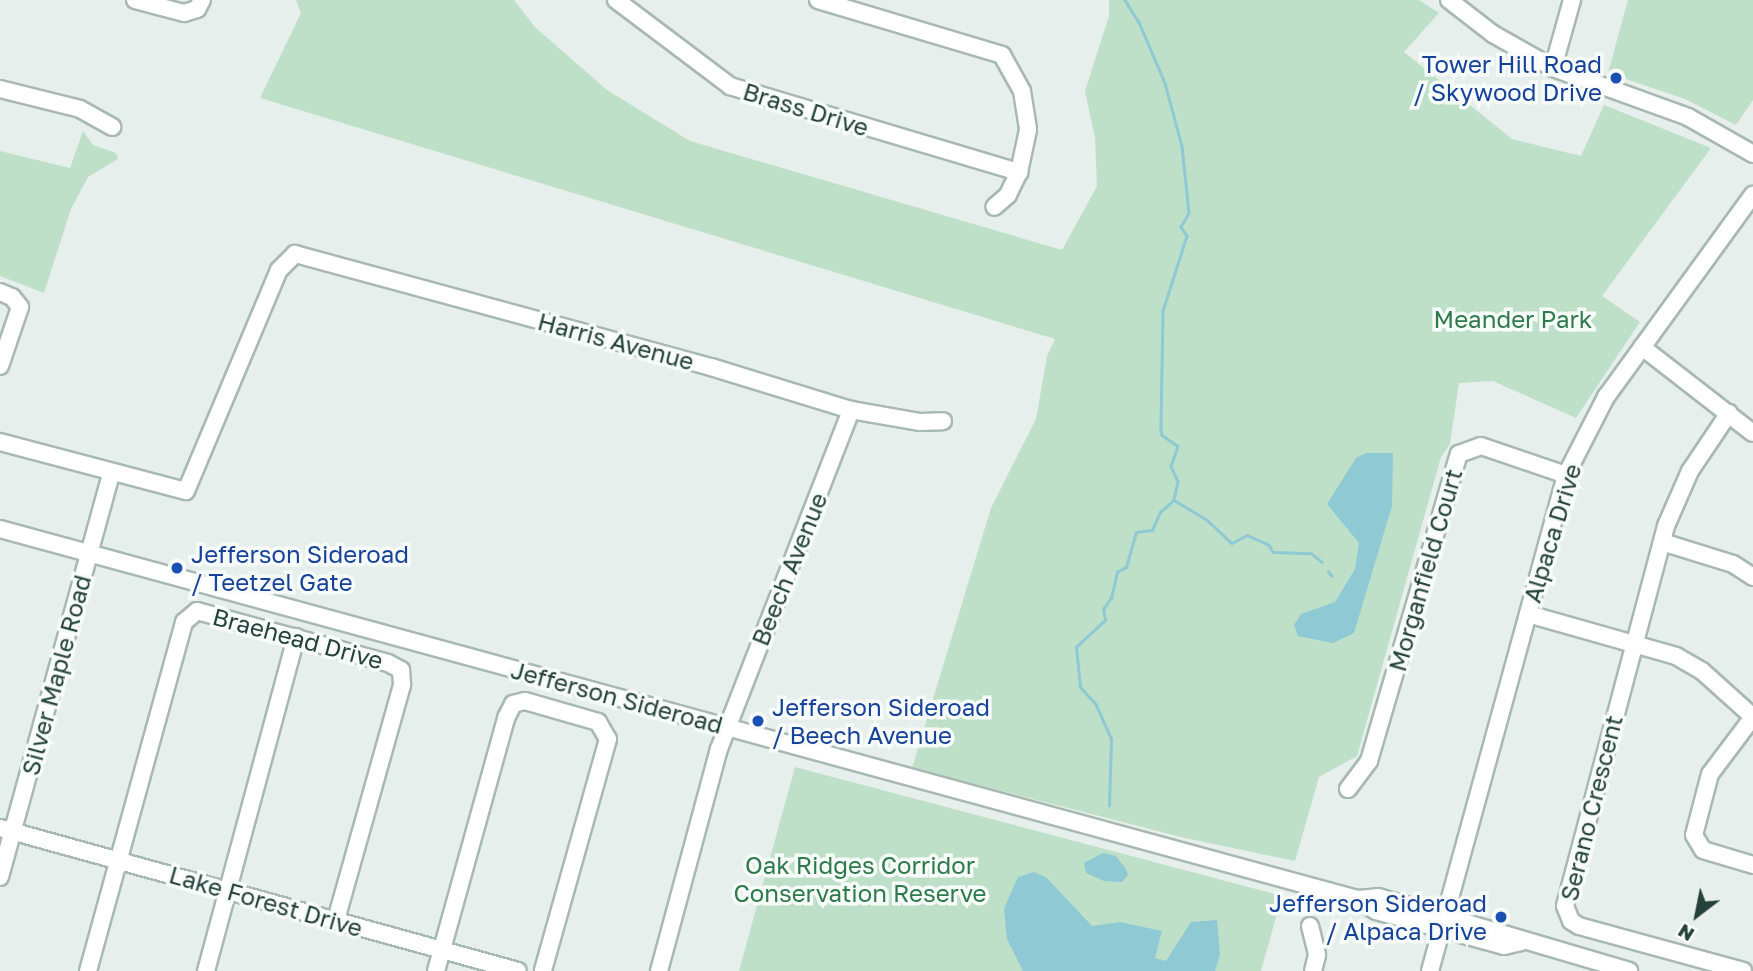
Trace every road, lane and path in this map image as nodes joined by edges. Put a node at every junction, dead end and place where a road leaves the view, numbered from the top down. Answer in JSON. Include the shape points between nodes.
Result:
{"nodes":[{"id":1,"x":135,"y":0,"type":"edge"},
{"id":2,"x":202,"y":0,"type":"edge"},
{"id":3,"x":616,"y":0,"type":"edge"},
{"id":4,"x":818,"y":0,"type":"edge"},
{"id":5,"x":1449,"y":0,"type":"edge"},
{"id":6,"x":1572,"y":0,"type":"edge"},
{"id":7,"x":1553,"y":68,"type":"junction"},
{"id":8,"x":0,"y":89,"type":"edge"},
{"id":9,"x":112,"y":127,"type":"dead end"},
{"id":10,"x":1753,"y":154,"type":"edge"},
{"id":11,"x":1019,"y":172,"type":"junction"},
{"id":12,"x":1753,"y":195,"type":"edge"},
{"id":13,"x":994,"y":207,"type":"dead end"},
{"id":14,"x":0,"y":292,"type":"edge"},
{"id":15,"x":1642,"y":347,"type":"junction"},
{"id":16,"x":0,"y":366,"type":"edge"},
{"id":17,"x":851,"y":410,"type":"junction"},
{"id":18,"x":1729,"y":412,"type":"junction"},
{"id":19,"x":943,"y":421,"type":"dead end"},
{"id":20,"x":1753,"y":433,"type":"edge"},
{"id":21,"x":0,"y":442,"type":"edge"},
{"id":22,"x":111,"y":473,"type":"junction"},
{"id":23,"x":1566,"y":475,"type":"junction"},
{"id":24,"x":0,"y":529,"type":"edge"},
{"id":25,"x":1662,"y":542,"type":"junction"},
{"id":26,"x":89,"y":555,"type":"junction"},
{"id":27,"x":1753,"y":577,"type":"edge"},
{"id":28,"x":1528,"y":614,"type":"junction"},
{"id":29,"x":296,"y":637,"type":"junction"},
{"id":30,"x":1633,"y":643,"type":"junction"},
{"id":31,"x":1753,"y":717,"type":"edge"},
{"id":32,"x":727,"y":727,"type":"junction"},
{"id":33,"x":1348,"y":789,"type":"dead end"},
{"id":34,"x":6,"y":829,"type":"edge"},
{"id":35,"x":118,"y":860,"type":"junction"},
{"id":36,"x":1753,"y":865,"type":"edge"},
{"id":37,"x":0,"y":877,"type":"edge"},
{"id":38,"x":226,"y":890,"type":"junction"},
{"id":39,"x":336,"y":920,"type":"junction"},
{"id":40,"x":1443,"y":922,"type":"junction"},
{"id":41,"x":1310,"y":926,"type":"dead end"},
{"id":42,"x":442,"y":950,"type":"junction"},
{"id":43,"x":88,"y":971,"type":"edge"},
{"id":44,"x":206,"y":971,"type":"edge"},
{"id":45,"x":436,"y":971,"type":"edge"},
{"id":46,"x":518,"y":971,"type":"edge"},
{"id":47,"x":543,"y":971,"type":"edge"},
{"id":48,"x":659,"y":971,"type":"edge"},
{"id":49,"x":1313,"y":971,"type":"edge"},
{"id":50,"x":1430,"y":971,"type":"edge"},
{"id":51,"x":1629,"y":971,"type":"edge"},
{"id":52,"x":1743,"y":971,"type":"edge"}],
"edges":[{"from":1,"to":2,"type":"street","via":[[184,13],[197,9]]},
{"from":3,"to":11,"type":"street","name":"Brass Drive","via":[[730,86]]},
{"from":4,"to":11,"type":"street","via":[[999,52],[1026,107],[1027,146]]},
{"from":5,"to":7,"type":"street","via":[[1493,34]]},
{"from":6,"to":7,"type":"street"},
{"from":7,"to":10,"type":"street","via":[[1678,113]]},
{"from":8,"to":9,"type":"street","via":[[80,109]]},
{"from":11,"to":13,"type":"street","via":[[1008,195]]},
{"from":12,"to":15,"type":"street","name":"Alpaca Drive"},
{"from":14,"to":16,"type":"street","via":[[18,302],[20,314]]},
{"from":15,"to":18,"type":"street"},
{"from":15,"to":23,"type":"street","name":"Alpaca Drive","via":[[1594,416]]},
{"from":17,"to":19,"type":"street","name":"Harris Avenue","via":[[919,422]]},
{"from":17,"to":22,"type":"street","name":"Harris Avenue","via":[[404,282],[289,255],[190,487],[179,493]]},
{"from":17,"to":32,"type":"street","name":"Beech Avenue"},
{"from":18,"to":20,"type":"street"},
{"from":18,"to":25,"type":"street","via":[[1690,471]]},
{"from":21,"to":22,"type":"street"},
{"from":22,"to":26,"type":"street","name":"Silver Maple Road"},
{"from":23,"to":28,"type":"street","name":"Alpaca Drive"},
{"from":23,"to":33,"type":"street","name":"Morganfield Court","via":[[1481,446],[1460,454],[1369,761]]},
{"from":24,"to":26,"type":"street","name":"Jefferson Sideroad"},
{"from":25,"to":27,"type":"street","via":[[1733,564]]},
{"from":25,"to":30,"type":"street"},
{"from":26,"to":32,"type":"street","name":"Jefferson Sideroad"},
{"from":26,"to":34,"type":"street","name":"Silver Maple Road"},
{"from":28,"to":30,"type":"street"},
{"from":28,"to":40,"type":"street","name":"Alpaca Drive"},
{"from":29,"to":35,"type":"street","name":"Braehead Drive","via":[[204,612],[187,617]]},
{"from":29,"to":38,"type":"street"},
{"from":29,"to":39,"type":"street","name":"Braehead Drive","via":[[396,665],[403,678]]},
{"from":30,"to":31,"type":"street","via":[[1689,662]]},
{"from":30,"to":52,"type":"street","name":"Serano Crescent","via":[[1564,906],[1566,914],[1579,926]]},
{"from":31,"to":36,"type":"street","via":[[1710,774],[1694,835],[1703,850]]},
{"from":32,"to":40,"type":"street","name":"Jefferson Sideroad","via":[[1357,899],[1378,897]]},
{"from":32,"to":48,"type":"street"},
{"from":34,"to":35,"type":"street","name":"Lake Forest Drive"},
{"from":34,"to":37,"type":"street","name":"Silver Maple Road"},
{"from":35,"to":38,"type":"street","name":"Lake Forest Drive"},
{"from":35,"to":43,"type":"street"},
{"from":38,"to":39,"type":"street","name":"Lake Forest Drive"},
{"from":38,"to":44,"type":"street"},
{"from":39,"to":42,"type":"street","name":"Lake Forest Drive"},
{"from":40,"to":50,"type":"street","name":"Alpaca Drive"},
{"from":40,"to":51,"type":"street","name":"Jefferson Sideroad","via":[[1509,934],[1521,942]]},
{"from":41,"to":49,"type":"street","via":[[1317,948]]},
{"from":42,"to":45,"type":"street"},
{"from":42,"to":46,"type":"street","name":"Lake Forest Drive"},
{"from":42,"to":47,"type":"street","via":[[506,718],[513,704],[525,701],[598,722],[608,739]]}]}
